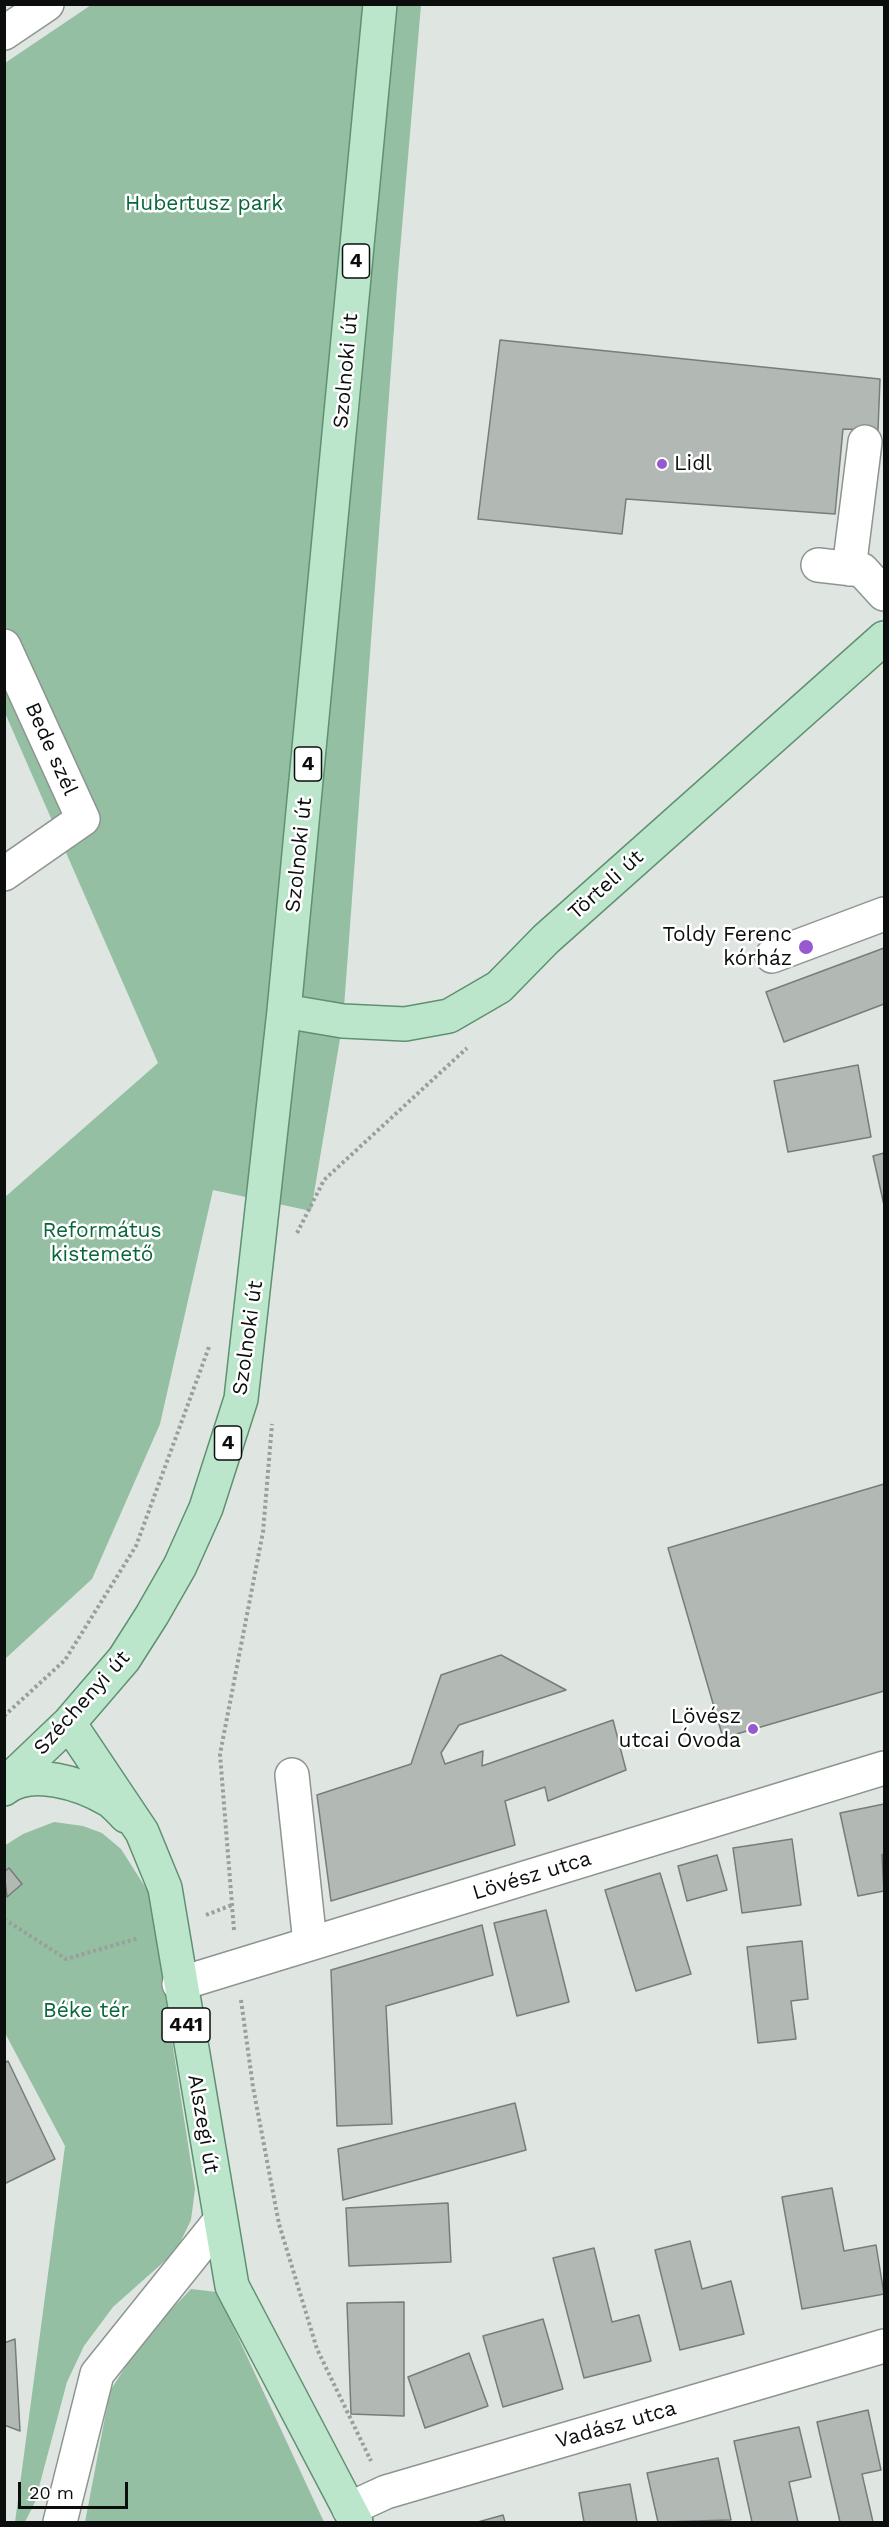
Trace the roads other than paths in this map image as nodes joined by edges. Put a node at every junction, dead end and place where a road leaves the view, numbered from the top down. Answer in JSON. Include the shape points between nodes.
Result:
{"nodes":[{"id":1,"x":47,"y":4,"type":"edge"},
{"id":2,"x":380,"y":4,"type":"edge"},
{"id":3,"x":4,"y":33,"type":"edge"},
{"id":4,"x":865,"y":442,"type":"dead end"},
{"id":5,"x":885,"y":594,"type":"edge"},
{"id":6,"x":885,"y":638,"type":"edge"},
{"id":7,"x":4,"y":646,"type":"edge"},
{"id":8,"x":4,"y":874,"type":"edge"},
{"id":9,"x":885,"y":914,"type":"edge"},
{"id":10,"x":772,"y":956,"type":"dead end"},
{"id":11,"x":284,"y":1011,"type":"junction"},
{"id":12,"x":152,"y":1615,"type":"joint"},
{"id":13,"x":69,"y":1723,"type":"junction"},
{"id":14,"x":885,"y":1768,"type":"edge"},
{"id":15,"x":292,"y":1775,"type":"dead end"},
{"id":16,"x":4,"y":1787,"type":"edge"},
{"id":17,"x":142,"y":1832,"type":"junction"},
{"id":18,"x":310,"y":1943,"type":"junction"},
{"id":19,"x":179,"y":1984,"type":"junction"},
{"id":20,"x":219,"y":2222,"type":"junction"},
{"id":21,"x":885,"y":2346,"type":"edge"},
{"id":22,"x":352,"y":2516,"type":"edge"},
{"id":23,"x":60,"y":2523,"type":"edge"}],
"edges":[{"from":1,"to":3,"type":"street"},
{"from":2,"to":11,"type":"main road","name":"Szolnoki út","number":"4"},
{"from":4,"to":5,"type":"street","via":[[834,567],[862,570]]},
{"from":6,"to":11,"type":"main road","name":"Törteli út","via":[[546,939],[499,987],[449,1016],[405,1024],[343,1021]]},
{"from":7,"to":8,"type":"street","name":"Bede szél","via":[[82,819]]},
{"from":9,"to":10,"type":"street"},
{"from":11,"to":12,"type":"main road","name":"Szolnoki út","number":"4","via":[[241,1399],[206,1508]]},
{"from":12,"to":13,"type":"main road","name":"Széchenyi út","number":"4","via":[[124,1659]]},
{"from":13,"to":16,"type":"main road","name":"Széchenyi út","number":"4"},
{"from":13,"to":17,"type":"main road","name":"Alszegi út","number":"441"},
{"from":14,"to":18,"type":"street","name":"Lövész utca"},
{"from":15,"to":18,"type":"street"},
{"from":16,"to":17,"type":"main road","number":"441","via":[[14,1781],[33,1779],[73,1784],[110,1800]]},
{"from":17,"to":19,"type":"main road","name":"Alszegi út","number":"441","via":[[165,1888]]},
{"from":18,"to":19,"type":"street","name":"Lövész utca"},
{"from":19,"to":20,"type":"main road","name":"Alszegi út","number":"441"},
{"from":20,"to":22,"type":"main road","name":"Alszegi út","number":"441","via":[[232,2286]]},
{"from":20,"to":23,"type":"street","via":[[98,2374]]},
{"from":21,"to":22,"type":"street","name":"Vadász utca","via":[[386,2492]]}]}
